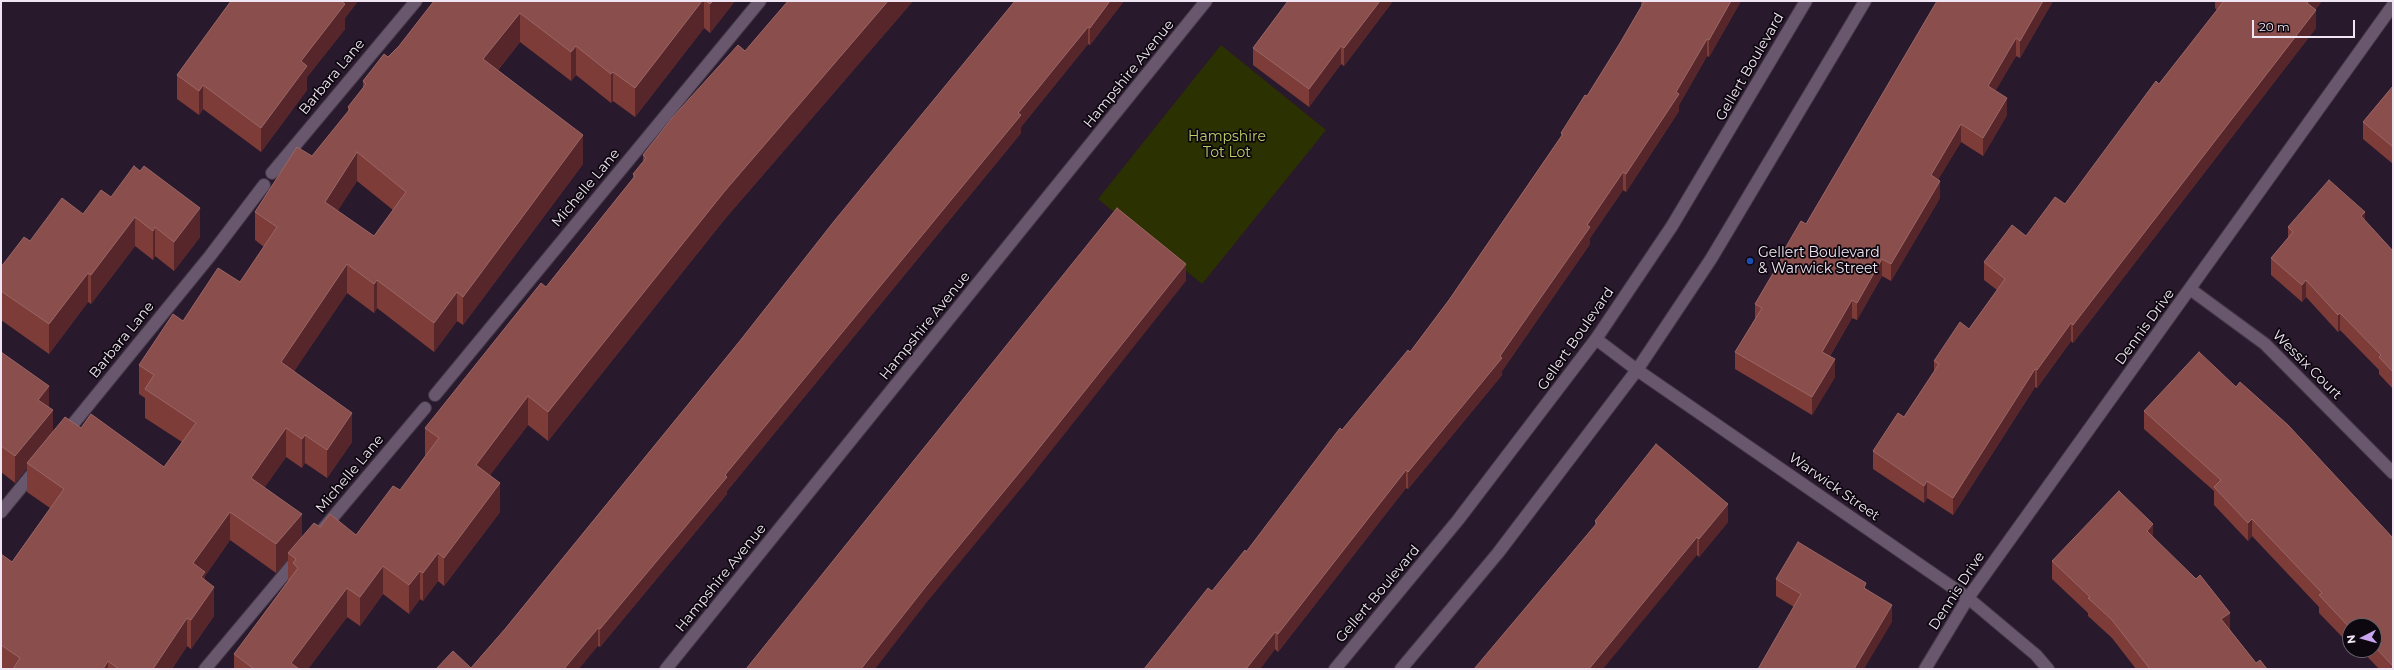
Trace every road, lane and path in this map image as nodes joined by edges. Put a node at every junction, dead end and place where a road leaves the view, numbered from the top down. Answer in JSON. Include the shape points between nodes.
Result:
{"nodes":[{"id":1,"x":416,"y":1,"type":"edge"},
{"id":2,"x":760,"y":1,"type":"edge"},
{"id":3,"x":1206,"y":1,"type":"edge"},
{"id":4,"x":1806,"y":1,"type":"edge"},
{"id":5,"x":1866,"y":1,"type":"edge"},
{"id":6,"x":2393,"y":4,"type":"edge"},
{"id":7,"x":272,"y":173,"type":"dead end"},
{"id":8,"x":264,"y":185,"type":"dead end"},
{"id":9,"x":2190,"y":289,"type":"junction"},
{"id":10,"x":1596,"y":340,"type":"junction"},
{"id":11,"x":1637,"y":370,"type":"junction"},
{"id":12,"x":435,"y":395,"type":"dead end"},
{"id":13,"x":425,"y":408,"type":"dead end"},
{"id":14,"x":56,"y":445,"type":"edge"},
{"id":15,"x":46,"y":457,"type":"edge"},
{"id":16,"x":2393,"y":473,"type":"edge"},
{"id":17,"x":1,"y":512,"type":"edge"},
{"id":18,"x":317,"y":535,"type":"edge"},
{"id":19,"x":307,"y":547,"type":"edge"},
{"id":20,"x":1968,"y":598,"type":"junction"},
{"id":21,"x":205,"y":669,"type":"edge"},
{"id":22,"x":666,"y":669,"type":"edge"},
{"id":23,"x":1335,"y":669,"type":"edge"},
{"id":24,"x":1402,"y":669,"type":"edge"},
{"id":25,"x":1925,"y":669,"type":"edge"},
{"id":26,"x":2048,"y":669,"type":"edge"}],
"edges":[{"from":1,"to":7,"type":"street","name":"Barbara Lane"},
{"from":2,"to":12,"type":"street","name":"Michelle Lane"},
{"from":3,"to":22,"type":"street","name":"Hampshire Avenue"},
{"from":4,"to":10,"type":"street","name":"Gellert Boulevard","via":[[1680,212]]},
{"from":5,"to":11,"type":"street","via":[[1711,259]]},
{"from":6,"to":9,"type":"street","name":"Dennis Drive"},
{"from":8,"to":14,"type":"street","name":"Barbara Lane","via":[[210,256]]},
{"from":9,"to":16,"type":"street","name":"Wessix Court","via":[[2265,344]]},
{"from":9,"to":20,"type":"street","name":"Dennis Drive"},
{"from":10,"to":11,"type":"street","name":"Warwick Street"},
{"from":10,"to":23,"type":"street","name":"Gellert Boulevard","via":[[1458,520]]},
{"from":11,"to":20,"type":"street","name":"Warwick Street"},
{"from":11,"to":24,"type":"street","via":[[1503,546]]},
{"from":13,"to":18,"type":"street","name":"Michelle Lane"},
{"from":15,"to":17,"type":"street"},
{"from":19,"to":21,"type":"street"},
{"from":20,"to":25,"type":"street","name":"Dennis Drive"},
{"from":20,"to":26,"type":"street","name":"Warwick Street","via":[[2036,655]]}]}
